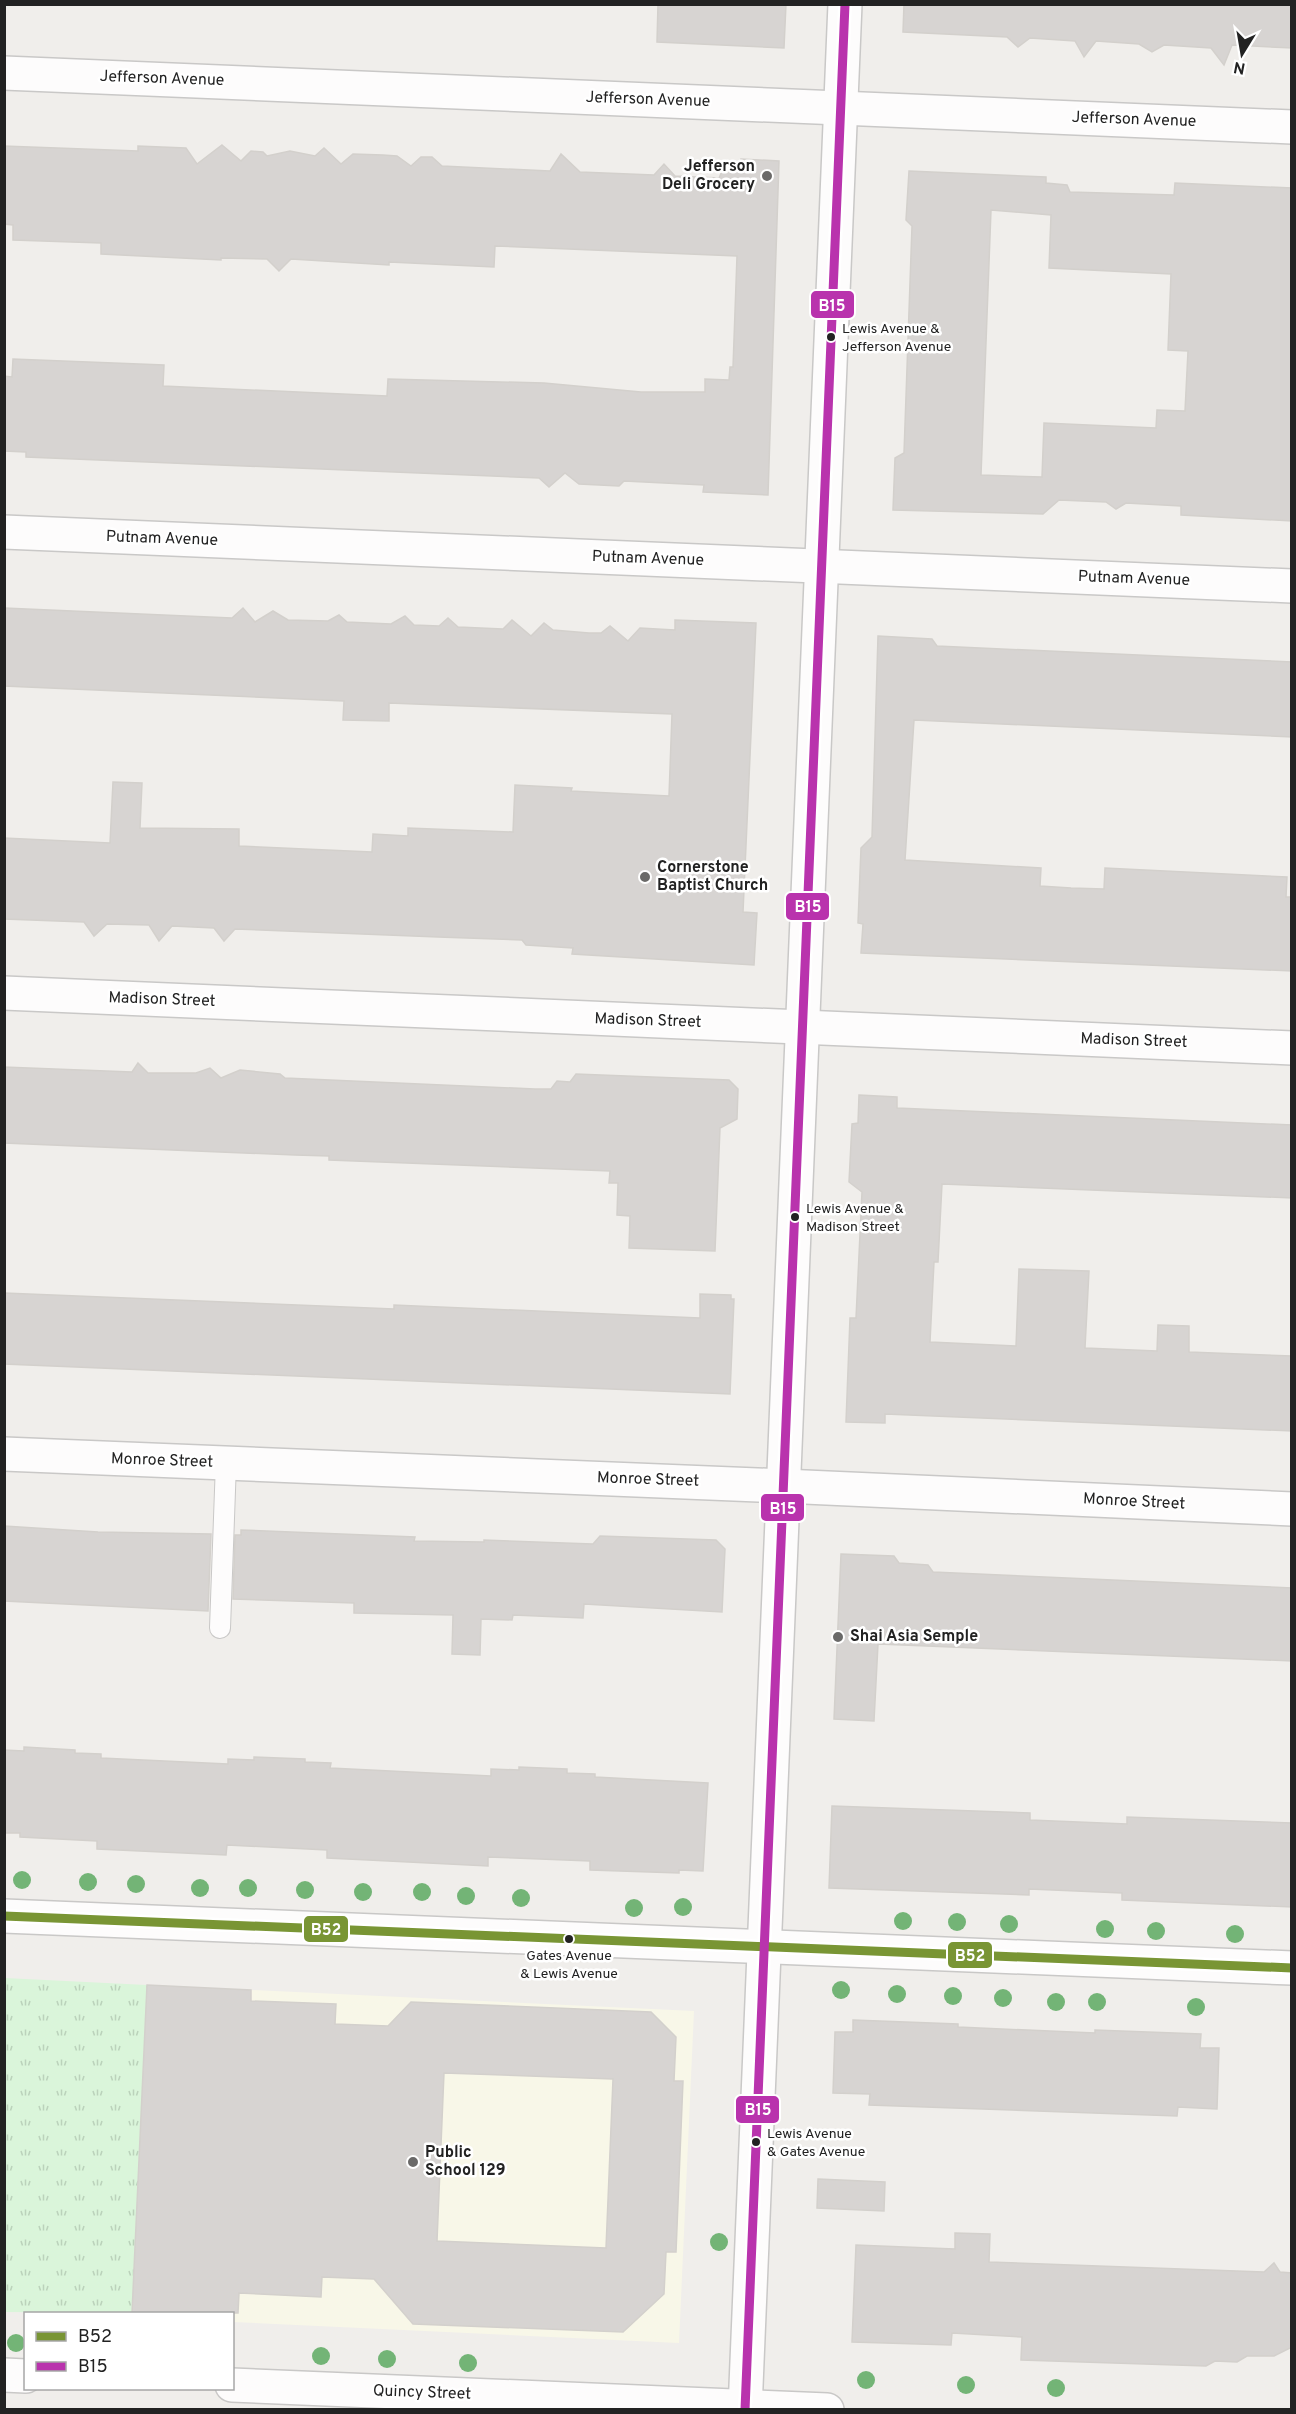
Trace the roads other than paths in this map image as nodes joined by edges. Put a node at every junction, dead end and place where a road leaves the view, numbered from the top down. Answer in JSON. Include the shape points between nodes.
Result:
{"nodes":[{"id":1,"x":845,"y":4,"type":"edge"},
{"id":2,"x":4,"y":73,"type":"edge"},
{"id":3,"x":840,"y":108,"type":"junction"},
{"id":4,"x":1292,"y":127,"type":"edge"},
{"id":5,"x":4,"y":532,"type":"edge"},
{"id":6,"x":821,"y":566,"type":"junction"},
{"id":7,"x":1292,"y":586,"type":"edge"},
{"id":8,"x":4,"y":993,"type":"edge"},
{"id":9,"x":802,"y":1028,"type":"junction"},
{"id":10,"x":1292,"y":1048,"type":"edge"},
{"id":11,"x":4,"y":1455,"type":"edge"},
{"id":12,"x":226,"y":1463,"type":"junction"},
{"id":13,"x":783,"y":1486,"type":"junction"},
{"id":14,"x":1292,"y":1509,"type":"edge"},
{"id":15,"x":220,"y":1628,"type":"dead end"},
{"id":16,"x":4,"y":1916,"type":"edge"},
{"id":17,"x":764,"y":1946,"type":"junction"},
{"id":18,"x":1292,"y":1968,"type":"edge"},
{"id":19,"x":4,"y":2375,"type":"edge"},
{"id":20,"x":24,"y":2376,"type":"edge"},
{"id":21,"x":234,"y":2385,"type":"edge"},
{"id":22,"x":745,"y":2408,"type":"edge"},
{"id":23,"x":826,"y":2409,"type":"edge"}],
"edges":[{"from":1,"to":3,"type":"street"},
{"from":2,"to":3,"type":"street","name":"Jefferson Avenue"},
{"from":3,"to":4,"type":"street","name":"Jefferson Avenue"},
{"from":3,"to":6,"type":"street"},
{"from":5,"to":6,"type":"street","name":"Putnam Avenue"},
{"from":6,"to":7,"type":"street","name":"Putnam Avenue"},
{"from":6,"to":9,"type":"street"},
{"from":8,"to":9,"type":"street","name":"Madison Street"},
{"from":9,"to":10,"type":"street","name":"Madison Street"},
{"from":9,"to":13,"type":"street"},
{"from":11,"to":12,"type":"street","name":"Monroe Street"},
{"from":12,"to":13,"type":"street","name":"Monroe Street"},
{"from":12,"to":15,"type":"lane"},
{"from":13,"to":14,"type":"street","name":"Monroe Street"},
{"from":13,"to":17,"type":"street"},
{"from":16,"to":17,"type":"street"},
{"from":17,"to":18,"type":"street"},
{"from":17,"to":22,"type":"street"},
{"from":19,"to":20,"type":"street"},
{"from":21,"to":22,"type":"street","name":"Quincy Street"},
{"from":22,"to":23,"type":"street","name":"Quincy Street"}]}
